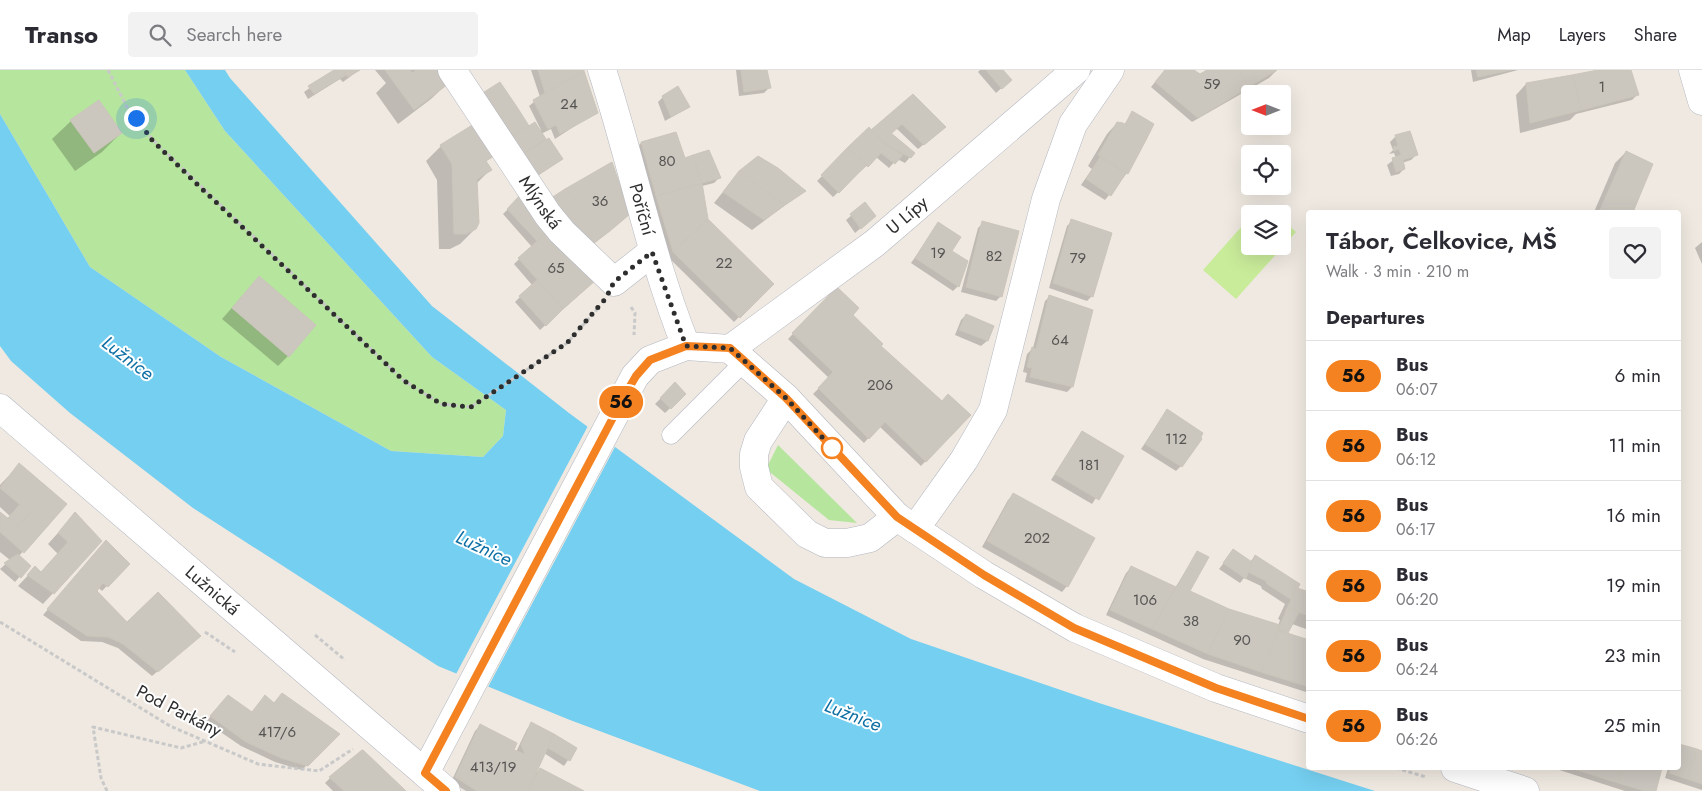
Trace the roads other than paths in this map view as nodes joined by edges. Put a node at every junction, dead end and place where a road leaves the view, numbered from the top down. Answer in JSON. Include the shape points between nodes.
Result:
{"nodes":[{"id":1,"x":452,"y":70,"type":"edge"},
{"id":2,"x":602,"y":70,"type":"edge"},
{"id":3,"x":1076,"y":70,"type":"edge"},
{"id":4,"x":1110,"y":70,"type":"edge"},
{"id":5,"x":1693,"y":70,"type":"edge"},
{"id":6,"x":1702,"y":101,"type":"edge"},
{"id":7,"x":652,"y":252,"type":"junction"},
{"id":8,"x":686,"y":346,"type":"junction"},
{"id":9,"x":737,"y":355,"type":"junction"},
{"id":10,"x":786,"y":398,"type":"junction"},
{"id":11,"x":0,"y":408,"type":"edge"},
{"id":12,"x":671,"y":435,"type":"dead end"},
{"id":13,"x":906,"y":523,"type":"junction"},
{"id":14,"x":1306,"y":717,"type":"edge"},
{"id":15,"x":1461,"y":770,"type":"edge"},
{"id":16,"x":425,"y":773,"type":"junction"},
{"id":17,"x":446,"y":791,"type":"edge"},
{"id":18,"x":1525,"y":791,"type":"edge"}],
"edges":[{"from":1,"to":7,"type":"street","name":"Mlýnská","via":[[548,215],[614,282]]},
{"from":2,"to":7,"type":"street","name":"Poříční","via":[[622,133]]},
{"from":3,"to":9,"type":"street","name":"U Lípy","via":[[875,243]]},
{"from":4,"to":13,"type":"street","via":[[1074,124],[1046,199],[993,410],[964,460]]},
{"from":5,"to":6,"type":"street"},
{"from":7,"to":8,"type":"street","name":"Poříční"},
{"from":8,"to":9,"type":"street"},
{"from":8,"to":16,"type":"street","via":[[650,360],[636,376]]},
{"from":9,"to":10,"type":"street"},
{"from":9,"to":12,"type":"lane"},
{"from":10,"to":13,"type":"street"},
{"from":10,"to":13,"type":"street","via":[[758,441],[754,454],[759,487],[807,534],[826,543],[847,544]]},
{"from":11,"to":16,"type":"street","name":"Lužnická"},
{"from":13,"to":14,"type":"street","via":[[984,575],[1074,628],[1216,688]]},
{"from":15,"to":18,"type":"street"},
{"from":16,"to":17,"type":"street","name":"Lužnická"}]}
